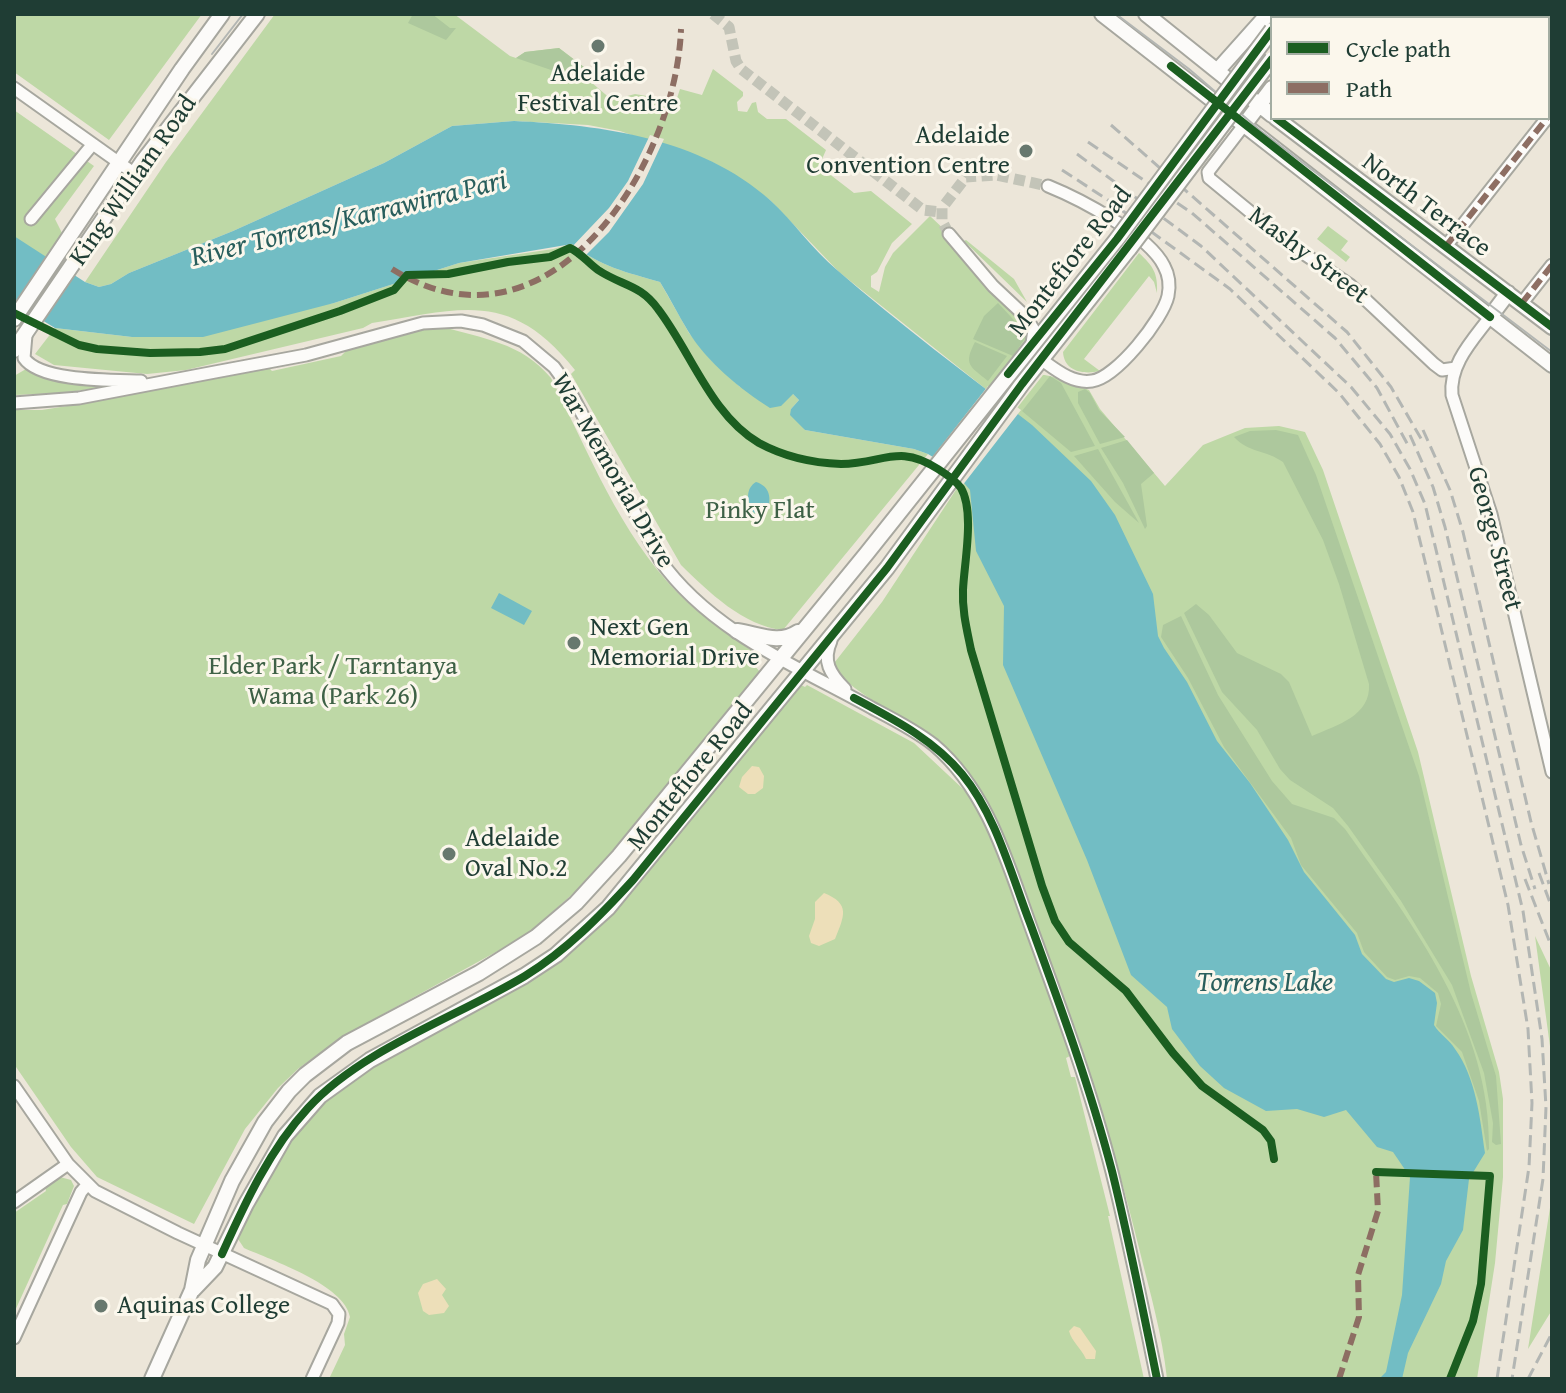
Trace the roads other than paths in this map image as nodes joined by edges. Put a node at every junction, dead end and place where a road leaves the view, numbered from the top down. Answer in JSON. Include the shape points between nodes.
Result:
{"nodes":[{"id":1,"x":222,"y":14,"type":"edge"},
{"id":2,"x":257,"y":14,"type":"edge"},
{"id":3,"x":1102,"y":14,"type":"edge"},
{"id":4,"x":1146,"y":14,"type":"edge"},
{"id":5,"x":1268,"y":14,"type":"edge"},
{"id":6,"x":1270,"y":33,"type":"edge"},
{"id":7,"x":1173,"y":35,"type":"junction"},
{"id":8,"x":1270,"y":62,"type":"edge"},
{"id":9,"x":1171,"y":66,"type":"junction"},
{"id":10,"x":1218,"y":70,"type":"junction"},
{"id":11,"x":14,"y":88,"type":"edge"},
{"id":12,"x":1270,"y":91,"type":"edge"},
{"id":13,"x":1259,"y":105,"type":"junction"},
{"id":14,"x":1270,"y":113,"type":"edge"},
{"id":15,"x":1279,"y":120,"type":"edge"},
{"id":16,"x":1545,"y":120,"type":"edge"},
{"id":17,"x":1244,"y":125,"type":"junction"},
{"id":18,"x":92,"y":145,"type":"junction"},
{"id":19,"x":120,"y":163,"type":"junction"},
{"id":20,"x":135,"y":174,"type":"junction"},
{"id":21,"x":1048,"y":186,"type":"tunnel mouth"},
{"id":22,"x":31,"y":219,"type":"dead end"},
{"id":23,"x":949,"y":234,"type":"tunnel mouth"},
{"id":24,"x":1446,"y":246,"type":"junction"},
{"id":25,"x":1552,"y":265,"type":"edge"},
{"id":26,"x":1508,"y":293,"type":"junction"},
{"id":27,"x":1522,"y":303,"type":"junction"},
{"id":28,"x":1025,"y":316,"type":"junction"},
{"id":29,"x":1054,"y":317,"type":"junction"},
{"id":30,"x":1490,"y":317,"type":"junction"},
{"id":31,"x":14,"y":319,"type":"edge"},
{"id":32,"x":1552,"y":327,"type":"edge"},
{"id":33,"x":26,"y":334,"type":"junction"},
{"id":34,"x":1032,"y":343,"type":"junction"},
{"id":35,"x":14,"y":350,"type":"edge"},
{"id":36,"x":1042,"y":360,"type":"junction"},
{"id":37,"x":1552,"y":365,"type":"edge"},
{"id":38,"x":1456,"y":368,"type":"junction"},
{"id":39,"x":166,"y":382,"type":"junction"},
{"id":40,"x":14,"y":403,"type":"edge"},
{"id":41,"x":811,"y":621,"type":"junction"},
{"id":42,"x":838,"y":629,"type":"junction"},
{"id":43,"x":737,"y":631,"type":"junction"},
{"id":44,"x":780,"y":658,"type":"junction"},
{"id":45,"x":804,"y":671,"type":"junction"},
{"id":46,"x":854,"y":698,"type":"junction"},
{"id":47,"x":1552,"y":772,"type":"edge"},
{"id":48,"x":437,"y":995,"type":"junction"},
{"id":49,"x":449,"y":1017,"type":"junction"},
{"id":50,"x":14,"y":1086,"type":"edge"},
{"id":51,"x":68,"y":1164,"type":"junction"},
{"id":52,"x":87,"y":1185,"type":"junction"},
{"id":53,"x":14,"y":1202,"type":"edge"},
{"id":54,"x":204,"y":1245,"type":"junction"},
{"id":55,"x":222,"y":1254,"type":"junction"},
{"id":56,"x":192,"y":1290,"type":"junction"},
{"id":57,"x":14,"y":1338,"type":"edge"},
{"id":58,"x":152,"y":1379,"type":"edge"},
{"id":59,"x":312,"y":1379,"type":"edge"},
{"id":60,"x":1157,"y":1379,"type":"edge"}],
"edges":[{"from":1,"to":19,"type":"main road","name":"King William Road"},
{"from":2,"to":20,"type":"main road","name":"King William Road"},
{"from":3,"to":9,"type":"main road","name":"North Terrace"},
{"from":4,"to":7,"type":"main road","name":"North Terrace"},
{"from":5,"to":10,"type":"main road"},
{"from":6,"to":29,"type":"main road","name":"Montefiore Road","bridge":true},
{"from":7,"to":9,"type":"main road"},
{"from":7,"to":10,"type":"main road","name":"North Terrace"},
{"from":8,"to":36,"type":"main road","name":"Montefiore Road","bridge":true},
{"from":9,"to":17,"type":"main road","name":"North Terrace"},
{"from":10,"to":13,"type":"main road","name":"North Terrace"},
{"from":11,"to":18,"type":"street"},
{"from":12,"to":13,"type":"main road"},
{"from":13,"to":14,"type":"main road","name":"North Terrace"},
{"from":13,"to":17,"type":"main road"},
{"from":15,"to":24,"type":"main road","name":"North Terrace"},
{"from":16,"to":24,"type":"street"},
{"from":17,"to":30,"type":"main road","name":"North Terrace"},
{"from":17,"to":38,"type":"street","name":"Mashy Street","via":[[1208,172],[1209,178],[1288,243],[1350,285],[1434,364],[1442,370]]},
{"from":18,"to":19,"type":"street"},
{"from":18,"to":22,"type":"street"},
{"from":19,"to":20,"type":"street"},
{"from":19,"to":31,"type":"main road","name":"King William Road"},
{"from":20,"to":33,"type":"main road","name":"King William Road"},
{"from":21,"to":36,"type":"street","via":[[1104,215],[1152,250],[1163,263],[1169,286],[1161,312],[1109,375],[1083,381],[1060,374]]},
{"from":23,"to":28,"type":"street"},
{"from":24,"to":26,"type":"main road","name":"North Terrace"},
{"from":25,"to":27,"type":"street"},
{"from":26,"to":27,"type":"main road","name":"North Terrace"},
{"from":26,"to":30,"type":"main road"},
{"from":27,"to":32,"type":"main road","name":"North Terrace"},
{"from":28,"to":29,"type":"street","via":[[1039,322]]},
{"from":28,"to":34,"type":"street","via":[[1034,330]]},
{"from":29,"to":34,"type":"main road","name":"Montefiore Road"},
{"from":30,"to":37,"type":"main road","name":"North Terrace"},
{"from":30,"to":38,"type":"street","name":"George Street"},
{"from":33,"to":35,"type":"main road","name":"King William Road"},
{"from":33,"to":39,"type":"street","via":[[24,358],[37,370]]},
{"from":34,"to":41,"type":"main road","name":"Montefiore Road"},
{"from":36,"to":42,"type":"main road","name":"Montefiore Road"},
{"from":38,"to":47,"type":"street","name":"George Street","via":[[1454,405],[1491,514]]},
{"from":39,"to":40,"type":"street","name":"War Memorial Drive","via":[[59,401]]},
{"from":39,"to":43,"type":"street","name":"War Memorial Drive","via":[[306,355],[423,323],[461,321],[511,334],[540,354],[565,382],[668,572]]},
{"from":41,"to":43,"type":"main road","via":[[787,638]]},
{"from":41,"to":44,"type":"main road","name":"Montefiore Road"},
{"from":42,"to":45,"type":"main road","name":"Montefiore Road"},
{"from":42,"to":46,"type":"street","via":[[826,662]]},
{"from":43,"to":44,"type":"street","name":"War Memorial Drive"},
{"from":44,"to":45,"type":"street","name":"War Memorial Drive"},
{"from":44,"to":48,"type":"main road","name":"Montefiore Road","via":[[576,903],[519,949]]},
{"from":45,"to":46,"type":"street","name":"War Memorial Drive"},
{"from":45,"to":49,"type":"main road","name":"Montefiore Road","via":[[608,908],[556,955]]},
{"from":46,"to":60,"type":"street","name":"War Memorial Drive","via":[[921,735],[945,755],[970,784],[991,824],[1095,1114]]},
{"from":48,"to":49,"type":"main road"},
{"from":48,"to":54,"type":"main road","name":"Montefiore Road","via":[[347,1043],[289,1091],[248,1148]]},
{"from":49,"to":55,"type":"main road","name":"Montefiore Road","via":[[347,1075],[308,1108],[271,1159]]},
{"from":50,"to":51,"type":"street"},
{"from":51,"to":52,"type":"street"},
{"from":51,"to":53,"type":"street"},
{"from":52,"to":54,"type":"street"},
{"from":52,"to":57,"type":"street"},
{"from":54,"to":55,"type":"street"},
{"from":54,"to":56,"type":"main road","name":"Montefiore Road"},
{"from":55,"to":56,"type":"main road","name":"Montefiore Road"},
{"from":55,"to":59,"type":"street","via":[[338,1310],[338,1323]]},
{"from":56,"to":58,"type":"main road"}]}
